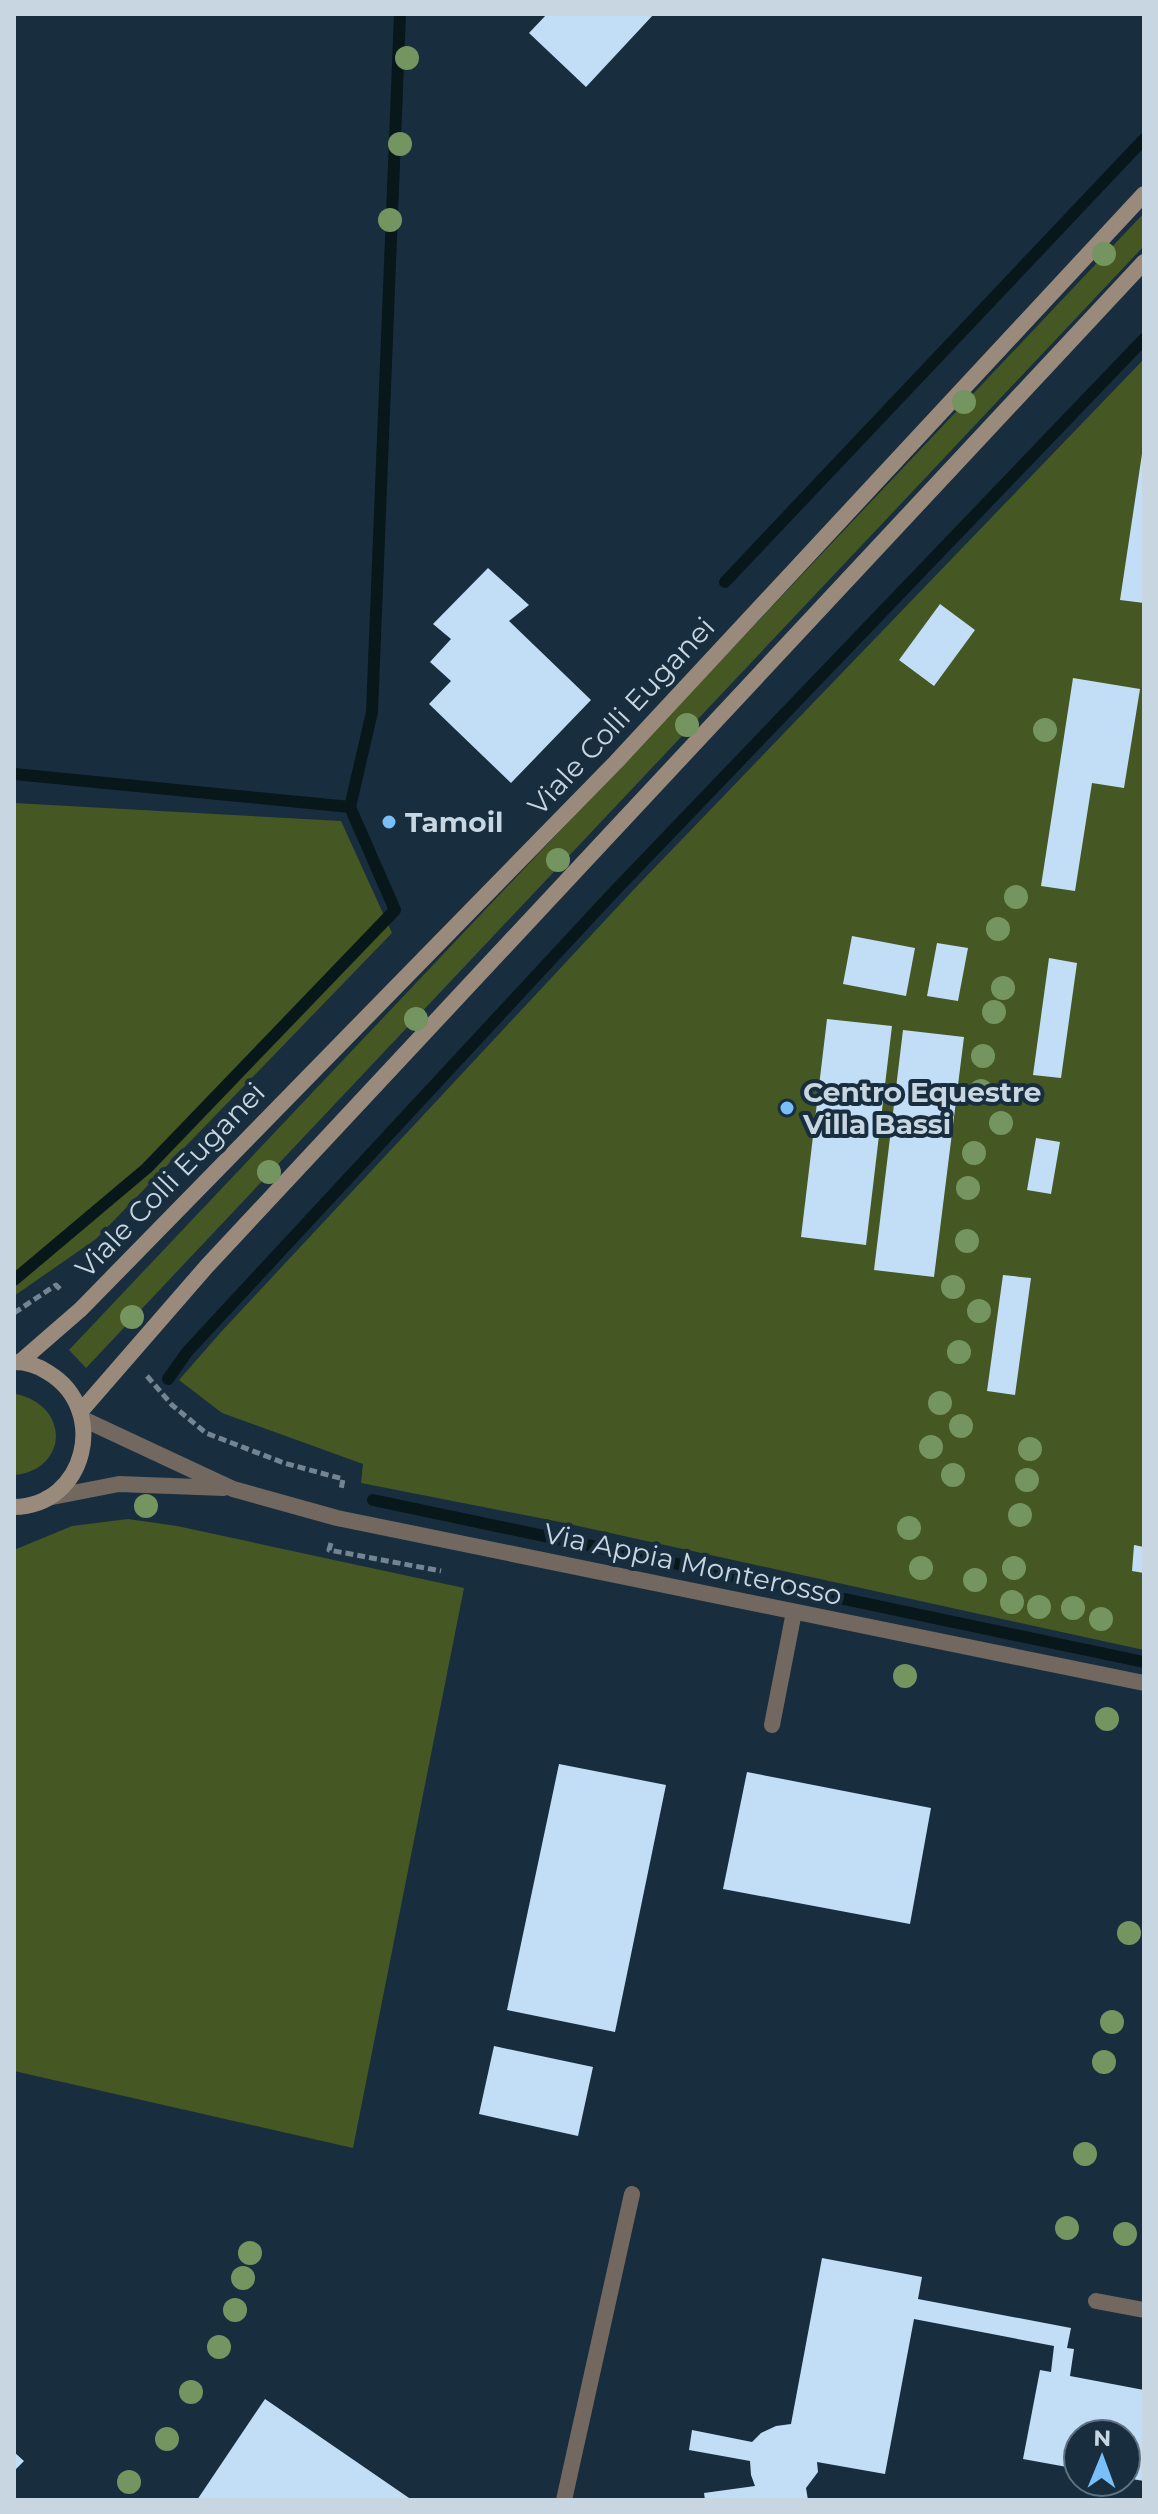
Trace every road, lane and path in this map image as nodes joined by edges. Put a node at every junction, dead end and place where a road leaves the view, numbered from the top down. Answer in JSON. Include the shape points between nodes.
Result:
{"nodes":[{"id":1,"x":1144,"y":194,"type":"edge"},
{"id":2,"x":1144,"y":262,"type":"edge"},
{"id":3,"x":81,"y":1309,"type":"junction"},
{"id":4,"x":14,"y":1313,"type":"edge"},
{"id":5,"x":129,"y":1353,"type":"junction"},
{"id":6,"x":17,"y":1362,"type":"edge"},
{"id":7,"x":82,"y":1415,"type":"junction"},
{"id":8,"x":343,"y":1479,"type":"dead end"},
{"id":9,"x":233,"y":1489,"type":"junction"},
{"id":10,"x":47,"y":1498,"type":"junction"},
{"id":11,"x":14,"y":1507,"type":"edge"},
{"id":12,"x":794,"y":1612,"type":"junction"},
{"id":13,"x":1144,"y":1683,"type":"edge"},
{"id":14,"x":772,"y":1725,"type":"dead end"},
{"id":15,"x":632,"y":2194,"type":"dead end"},
{"id":16,"x":1096,"y":2301,"type":"dead end"},
{"id":17,"x":1144,"y":2310,"type":"edge"},
{"id":18,"x":564,"y":2500,"type":"edge"}],
"edges":[{"from":1,"to":3,"type":"main road","name":"Viale Colli Euganei","via":[[616,762]]},
{"from":2,"to":5,"type":"main road"},
{"from":3,"to":4,"type":"path","via":[[56,1285]]},
{"from":3,"to":6,"type":"main road","name":"Viale Colli Euganei"},
{"from":5,"to":7,"type":"main road"},
{"from":5,"to":8,"type":"path","via":[[172,1405],[206,1433]]},
{"from":6,"to":7,"type":"main road","name":"Viale Colli Euganei","via":[[57,1378]]},
{"from":7,"to":9,"type":"street","name":"Via Appia Monterosso"},
{"from":7,"to":10,"type":"main road","via":[[84,1442],[78,1464],[66,1484]]},
{"from":9,"to":10,"type":"street","name":"Via Appia Monterosso","via":[[119,1484]]},
{"from":9,"to":12,"type":"street","name":"Via Appia Monterosso","via":[[337,1518]]},
{"from":10,"to":11,"type":"main road"},
{"from":12,"to":13,"type":"street","name":"Via Appia Monterosso"},
{"from":12,"to":14,"type":"street"},
{"from":15,"to":18,"type":"street"},
{"from":16,"to":17,"type":"street"}]}
